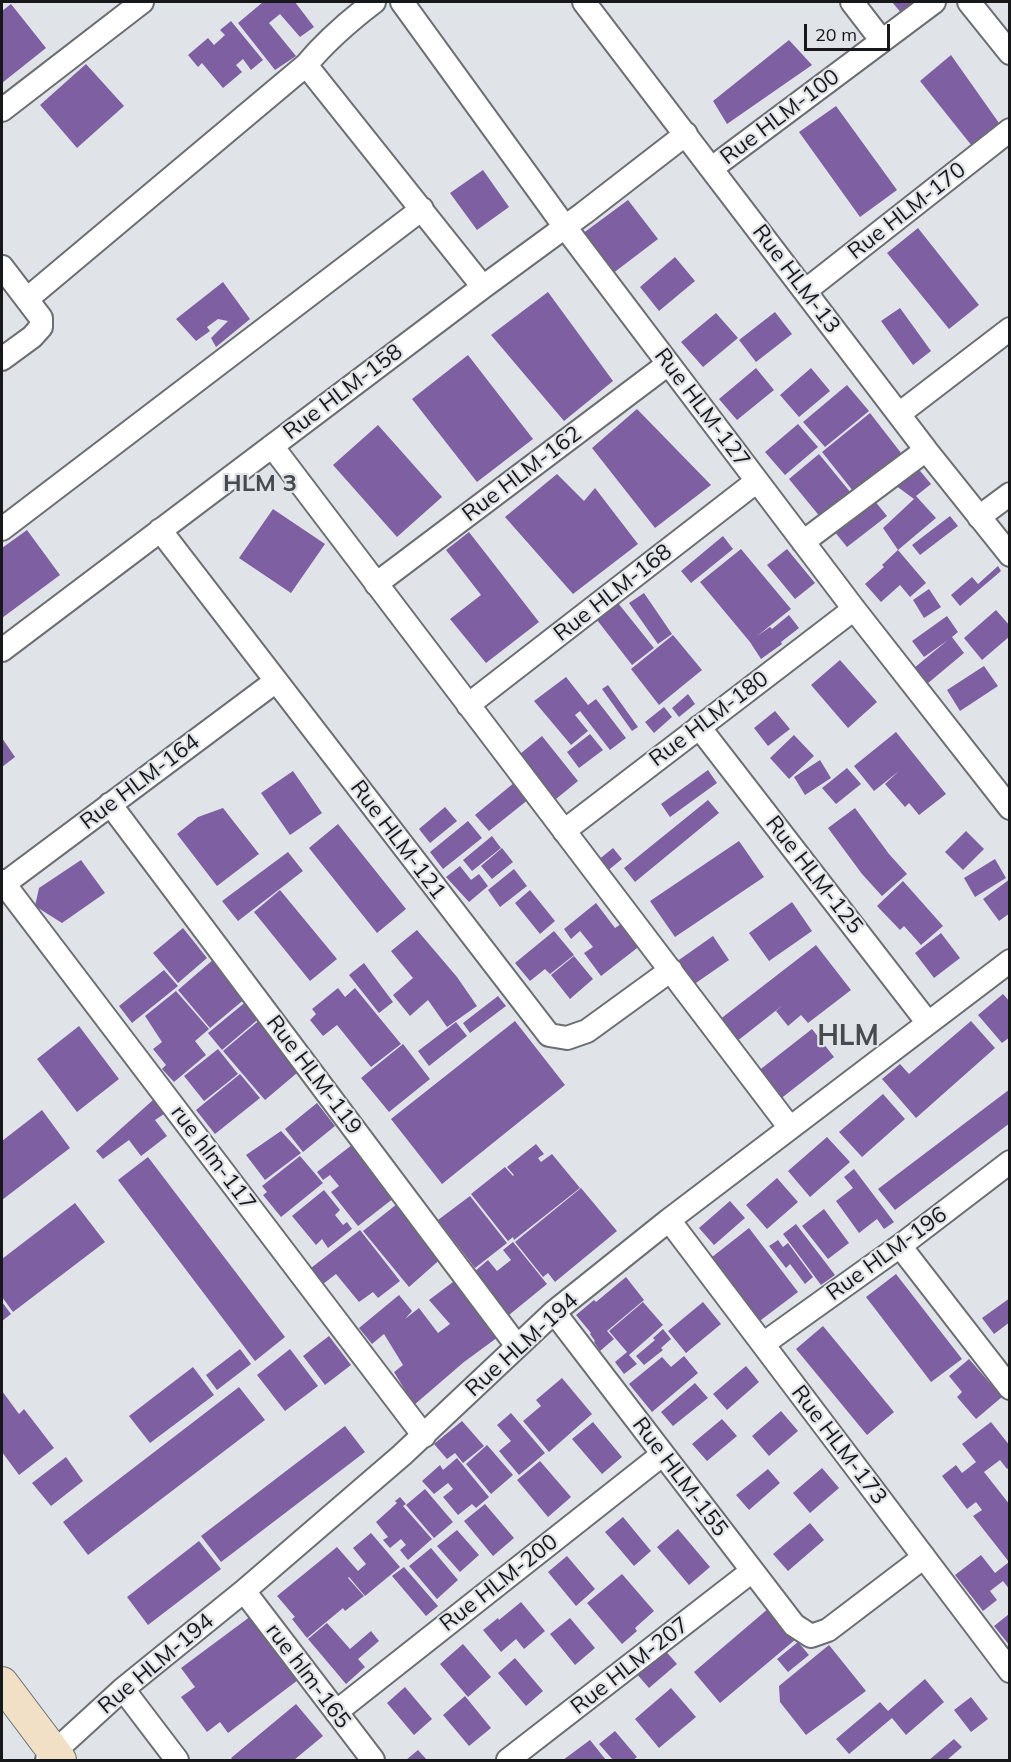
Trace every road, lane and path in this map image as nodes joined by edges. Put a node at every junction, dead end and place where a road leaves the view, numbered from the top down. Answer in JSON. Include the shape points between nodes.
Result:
{"nodes":[{"id":1,"x":142,"y":2,"type":"edge"},
{"id":2,"x":374,"y":2,"type":"edge"},
{"id":3,"x":402,"y":2,"type":"edge"},
{"id":4,"x":584,"y":2,"type":"edge"},
{"id":5,"x":852,"y":2,"type":"edge"},
{"id":6,"x":934,"y":2,"type":"edge"},
{"id":7,"x":969,"y":2,"type":"edge"},
{"id":8,"x":882,"y":41,"type":"junction"},
{"id":9,"x":1010,"y":53,"type":"edge"},
{"id":10,"x":306,"y":65,"type":"junction"},
{"id":11,"x":2,"y":110,"type":"edge"},
{"id":12,"x":1010,"y":130,"type":"edge"},
{"id":13,"x":686,"y":134,"type":"junction"},
{"id":14,"x":712,"y":168,"type":"junction"},
{"id":15,"x":422,"y":209,"type":"junction"},
{"id":16,"x":565,"y":227,"type":"junction"},
{"id":17,"x":2,"y":267,"type":"edge"},
{"id":18,"x":483,"y":286,"type":"junction"},
{"id":19,"x":805,"y":291,"type":"junction"},
{"id":20,"x":27,"y":299,"type":"junction"},
{"id":21,"x":1010,"y":330,"type":"edge"},
{"id":22,"x":2,"y":359,"type":"edge"},
{"id":23,"x":668,"y":364,"type":"junction"},
{"id":24,"x":899,"y":414,"type":"junction"},
{"id":25,"x":272,"y":446,"type":"junction"},
{"id":26,"x":926,"y":450,"type":"junction"},
{"id":27,"x":757,"y":481,"type":"junction"},
{"id":28,"x":1010,"y":494,"type":"edge"},
{"id":29,"x":979,"y":517,"type":"junction"},
{"id":30,"x":2,"y":529,"type":"edge"},
{"id":31,"x":160,"y":531,"type":"junction"},
{"id":32,"x":803,"y":542,"type":"junction"},
{"id":33,"x":1010,"y":555,"type":"edge"},
{"id":34,"x":376,"y":584,"type":"junction"},
{"id":35,"x":854,"y":609,"type":"junction"},
{"id":36,"x":2,"y":650,"type":"edge"},
{"id":37,"x":276,"y":681,"type":"junction"},
{"id":38,"x":468,"y":705,"type":"junction"},
{"id":39,"x":699,"y":727,"type":"junction"},
{"id":40,"x":110,"y":804,"type":"junction"},
{"id":41,"x":1010,"y":808,"type":"edge"},
{"id":42,"x":564,"y":831,"type":"junction"},
{"id":43,"x":2,"y":882,"type":"edge"},
{"id":44,"x":1010,"y":961,"type":"edge"},
{"id":45,"x":670,"y":970,"type":"junction"},
{"id":46,"x":928,"y":1023,"type":"junction"},
{"id":47,"x":790,"y":1128,"type":"junction"},
{"id":48,"x":1010,"y":1162,"type":"edge"},
{"id":49,"x":669,"y":1220,"type":"junction"},
{"id":50,"x":900,"y":1246,"type":"junction"},
{"id":51,"x":554,"y":1312,"type":"junction"},
{"id":52,"x":763,"y":1344,"type":"junction"},
{"id":53,"x":517,"y":1346,"type":"junction"},
{"id":54,"x":1010,"y":1389,"type":"edge"},
{"id":55,"x":424,"y":1436,"type":"junction"},
{"id":56,"x":663,"y":1454,"type":"junction"},
{"id":57,"x":924,"y":1557,"type":"junction"},
{"id":58,"x":752,"y":1571,"type":"junction"},
{"id":59,"x":244,"y":1591,"type":"junction"},
{"id":60,"x":1010,"y":1671,"type":"edge"},
{"id":61,"x":2,"y":1683,"type":"edge"},
{"id":62,"x":123,"y":1689,"type":"junction"},
{"id":63,"x":336,"y":1712,"type":"junction"},
{"id":64,"x":54,"y":1758,"type":"edge"},
{"id":65,"x":177,"y":1761,"type":"edge"},
{"id":66,"x":373,"y":1761,"type":"edge"},
{"id":67,"x":508,"y":1761,"type":"edge"}],
"edges":[{"from":1,"to":11,"type":"street"},
{"from":2,"to":10,"type":"street","via":[[347,22]]},
{"from":3,"to":16,"type":"street","name":"Rue HLM-127"},
{"from":4,"to":13,"type":"street","name":"Rue HLM-13"},
{"from":5,"to":8,"type":"street"},
{"from":6,"to":8,"type":"street","name":"Rue HLM-100"},
{"from":7,"to":9,"type":"street"},
{"from":8,"to":14,"type":"street","name":"Rue HLM-100"},
{"from":10,"to":15,"type":"street"},
{"from":10,"to":20,"type":"street"},
{"from":12,"to":19,"type":"street","name":"Rue HLM-170"},
{"from":13,"to":14,"type":"street","name":"Rue HLM-13"},
{"from":13,"to":16,"type":"street","name":"Rue HLM-158"},
{"from":14,"to":19,"type":"street","name":"Rue HLM-13"},
{"from":15,"to":18,"type":"street"},
{"from":15,"to":30,"type":"street"},
{"from":16,"to":18,"type":"street","name":"Rue HLM-158"},
{"from":16,"to":23,"type":"street","name":"Rue HLM-127"},
{"from":17,"to":20,"type":"street"},
{"from":18,"to":25,"type":"street","name":"Rue HLM-158"},
{"from":19,"to":24,"type":"street","name":"Rue HLM-13"},
{"from":20,"to":22,"type":"street","via":[[41,318],[41,327]]},
{"from":21,"to":24,"type":"street"},
{"from":23,"to":27,"type":"street","name":"Rue HLM-127"},
{"from":23,"to":34,"type":"street","name":"Rue HLM-162"},
{"from":24,"to":26,"type":"street","name":"Rue HLM-13"},
{"from":25,"to":31,"type":"street","name":"Rue HLM-158"},
{"from":25,"to":34,"type":"street"},
{"from":26,"to":29,"type":"street","name":"Rue HLM-13"},
{"from":26,"to":32,"type":"street"},
{"from":27,"to":32,"type":"street","name":"Rue HLM-127"},
{"from":27,"to":38,"type":"street","name":"Rue HLM-168"},
{"from":28,"to":29,"type":"street"},
{"from":29,"to":33,"type":"street","name":"Rue HLM-13"},
{"from":31,"to":36,"type":"street","name":"Rue HLM-158"},
{"from":31,"to":37,"type":"street","name":"Rue HLM-121"},
{"from":32,"to":35,"type":"street","name":"Rue HLM-127"},
{"from":34,"to":38,"type":"street"},
{"from":35,"to":39,"type":"street","name":"Rue HLM-180"},
{"from":35,"to":41,"type":"street","name":"Rue HLM-127"},
{"from":37,"to":40,"type":"street","name":"Rue HLM-164"},
{"from":37,"to":45,"type":"street","name":"Rue HLM-121","via":[[549,1035],[567,1038],[587,1031]]},
{"from":38,"to":42,"type":"street"},
{"from":39,"to":42,"type":"street","name":"Rue HLM-180"},
{"from":39,"to":46,"type":"street","name":"Rue HLM-125"},
{"from":40,"to":43,"type":"street","name":"Rue HLM-164"},
{"from":40,"to":53,"type":"street","name":"Rue HLM-119"},
{"from":42,"to":45,"type":"street"},
{"from":43,"to":55,"type":"street","name":"rue hlm-117"},
{"from":44,"to":46,"type":"street","name":"Rue HLM-194"},
{"from":45,"to":47,"type":"street"},
{"from":46,"to":47,"type":"street","name":"Rue HLM-194"},
{"from":47,"to":49,"type":"street","name":"Rue HLM-194"},
{"from":48,"to":50,"type":"street","name":"Rue HLM-196"},
{"from":49,"to":51,"type":"street","name":"Rue HLM-194"},
{"from":49,"to":52,"type":"street","name":"Rue HLM-173"},
{"from":50,"to":52,"type":"street","name":"Rue HLM-196"},
{"from":50,"to":54,"type":"street"},
{"from":51,"to":53,"type":"street","name":"Rue HLM-194"},
{"from":51,"to":56,"type":"street","name":"Rue HLM-155"},
{"from":52,"to":57,"type":"street","name":"Rue HLM-173"},
{"from":53,"to":55,"type":"street","name":"Rue HLM-194"},
{"from":55,"to":59,"type":"street","name":"Rue HLM-194"},
{"from":56,"to":58,"type":"street","name":"Rue HLM-155"},
{"from":56,"to":63,"type":"street","name":"Rue HLM-200"},
{"from":57,"to":58,"type":"street","name":"Rue HLM-155","via":[[828,1630],[811,1636],[794,1625]]},
{"from":57,"to":60,"type":"street","name":"Rue HLM-173"},
{"from":58,"to":67,"type":"street","name":"Rue HLM-207"},
{"from":59,"to":62,"type":"street","name":"Rue HLM-194"},
{"from":59,"to":63,"type":"street","name":"rue hlm-165"},
{"from":61,"to":64,"type":"street"},
{"from":62,"to":64,"type":"street","name":"Rue HLM-194"},
{"from":62,"to":65,"type":"street"},
{"from":63,"to":66,"type":"street","name":"rue hlm-165"}]}
